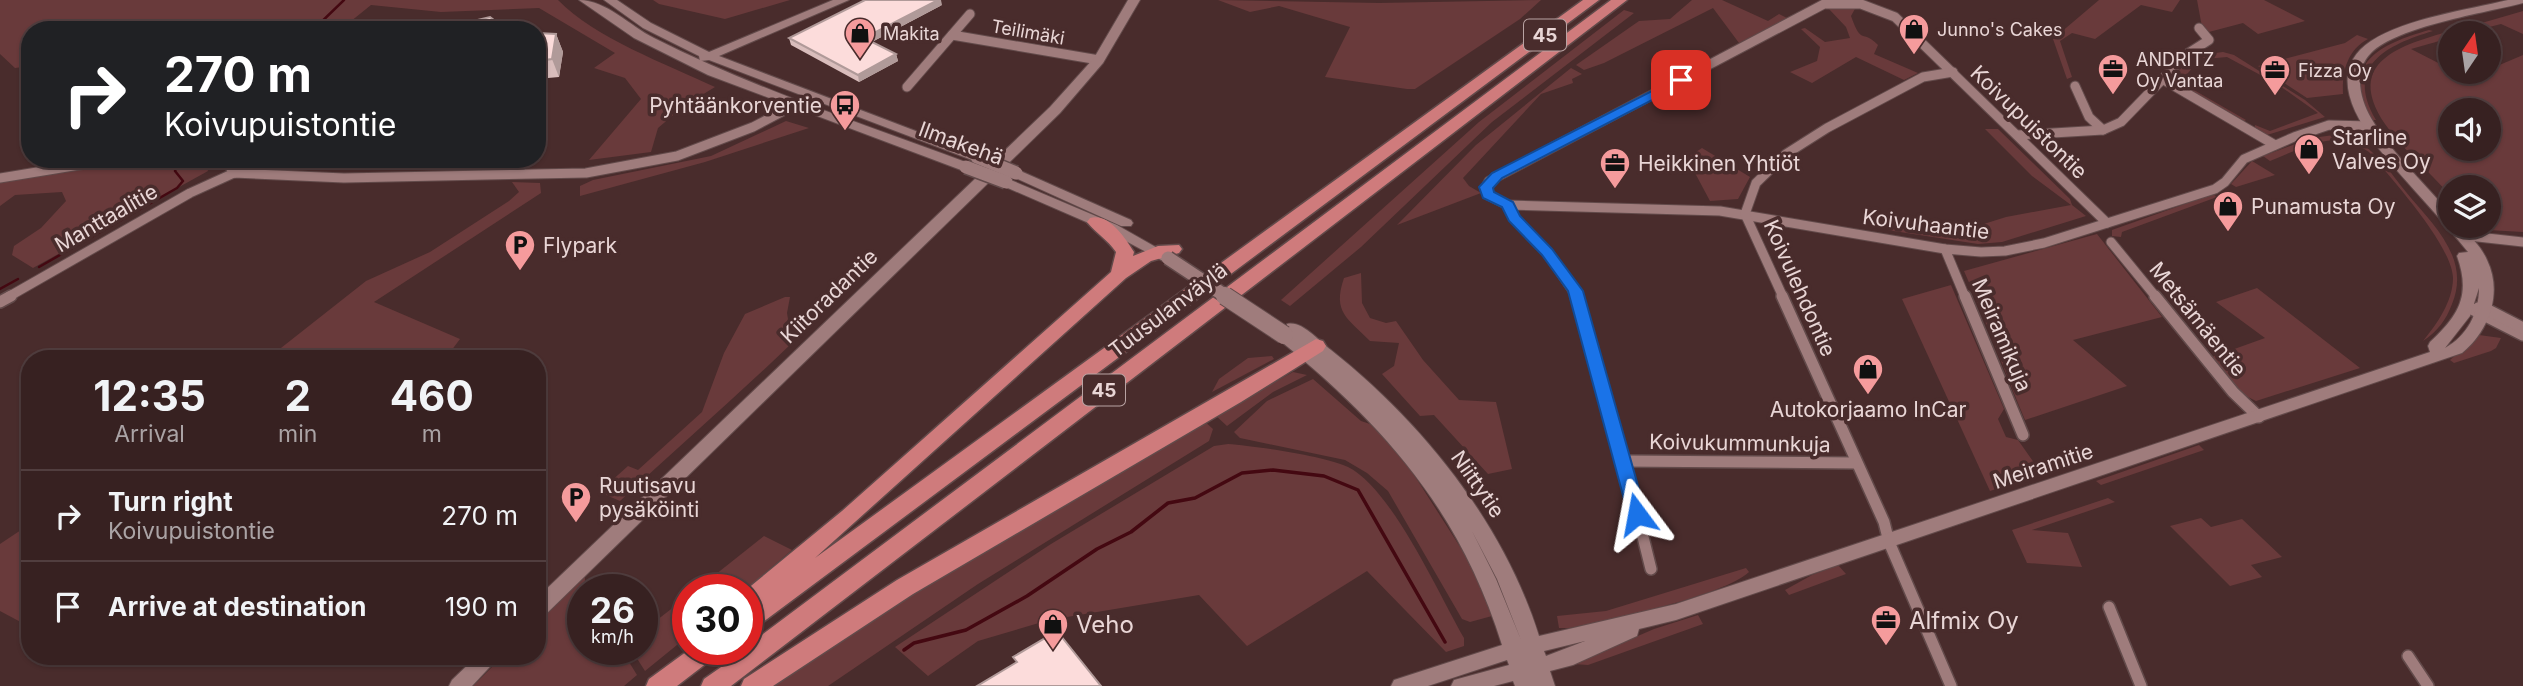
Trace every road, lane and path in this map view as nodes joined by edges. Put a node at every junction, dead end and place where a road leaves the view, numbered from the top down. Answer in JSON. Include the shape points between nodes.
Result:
{"nodes":[{"id":1,"x":585,"y":0,"type":"edge"},
{"id":2,"x":610,"y":0,"type":"edge"},
{"id":3,"x":828,"y":0,"type":"edge"},
{"id":4,"x":843,"y":0,"type":"edge"},
{"id":5,"x":1134,"y":0,"type":"edge"},
{"id":6,"x":1592,"y":0,"type":"edge"},
{"id":7,"x":1620,"y":0,"type":"edge"},
{"id":8,"x":1631,"y":0,"type":"edge"},
{"id":9,"x":2522,"y":0,"type":"edge"},
{"id":10,"x":1850,"y":1,"type":"edge"},
{"id":11,"x":970,"y":13,"type":"dead end"},
{"id":12,"x":1585,"y":27,"type":"junction"},
{"id":13,"x":2199,"y":27,"type":"dead end"},
{"id":14,"x":952,"y":35,"type":"junction"},
{"id":15,"x":701,"y":57,"type":"junction"},
{"id":16,"x":1099,"y":60,"type":"junction"},
{"id":17,"x":1953,"y":72,"type":"junction"},
{"id":18,"x":2164,"y":80,"type":"junction"},
{"id":19,"x":2075,"y":86,"type":"dead end"},
{"id":20,"x":907,"y":87,"type":"dead end"},
{"id":21,"x":810,"y":97,"type":"junction"},
{"id":22,"x":796,"y":105,"type":"junction"},
{"id":23,"x":2103,"y":130,"type":"junction"},
{"id":24,"x":2372,"y":130,"type":"junction"},
{"id":25,"x":2018,"y":135,"type":"junction"},
{"id":26,"x":2274,"y":145,"type":"junction"},
{"id":27,"x":971,"y":162,"type":"junction"},
{"id":28,"x":61,"y":168,"type":"edge"},
{"id":29,"x":230,"y":168,"type":"edge"},
{"id":30,"x":234,"y":173,"type":"junction"},
{"id":31,"x":0,"y":178,"type":"edge"},
{"id":32,"x":1011,"y":178,"type":"junction"},
{"id":33,"x":1508,"y":205,"type":"junction"},
{"id":34,"x":2438,"y":209,"type":"edge"},
{"id":35,"x":1745,"y":214,"type":"junction"},
{"id":36,"x":1096,"y":222,"type":"junction"},
{"id":37,"x":2107,"y":223,"type":"junction"},
{"id":38,"x":2458,"y":238,"type":"edge"},
{"id":39,"x":2501,"y":238,"type":"edge"},
{"id":40,"x":2111,"y":242,"type":"dead end"},
{"id":41,"x":2523,"y":242,"type":"edge"},
{"id":42,"x":1945,"y":249,"type":"junction"},
{"id":43,"x":1169,"y":252,"type":"junction"},
{"id":44,"x":1120,"y":274,"type":"junction"},
{"id":45,"x":0,"y":302,"type":"edge"},
{"id":46,"x":2478,"y":311,"type":"junction"},
{"id":47,"x":2523,"y":328,"type":"edge"},
{"id":48,"x":2523,"y":335,"type":"edge"},
{"id":49,"x":1312,"y":350,"type":"junction"},
{"id":50,"x":2439,"y":355,"type":"joint"},
{"id":51,"x":2259,"y":417,"type":"junction"},
{"id":52,"x":2023,"y":435,"type":"dead end"},
{"id":53,"x":1624,"y":461,"type":"junction"},
{"id":54,"x":1856,"y":463,"type":"junction"},
{"id":55,"x":1889,"y":542,"type":"junction"},
{"id":56,"x":1651,"y":569,"type":"dead end"},
{"id":57,"x":763,"y":589,"type":"edge"},
{"id":58,"x":546,"y":601,"type":"edge"},
{"id":59,"x":2109,"y":607,"type":"dead end"},
{"id":60,"x":763,"y":609,"type":"edge"},
{"id":61,"x":1661,"y":616,"type":"junction"},
{"id":62,"x":1524,"y":648,"type":"junction"},
{"id":63,"x":2408,"y":656,"type":"dead end"},
{"id":64,"x":481,"y":665,"type":"edge"},
{"id":65,"x":672,"y":665,"type":"edge"},
{"id":66,"x":686,"y":665,"type":"edge"},
{"id":67,"x":1529,"y":674,"type":"edge"},
{"id":68,"x":459,"y":686,"type":"edge"},
{"id":69,"x":646,"y":686,"type":"edge"},
{"id":70,"x":658,"y":686,"type":"edge"},
{"id":71,"x":713,"y":686,"type":"edge"},
{"id":72,"x":753,"y":686,"type":"edge"},
{"id":73,"x":1401,"y":686,"type":"edge"},
{"id":74,"x":1461,"y":686,"type":"edge"},
{"id":75,"x":1545,"y":686,"type":"edge"},
{"id":76,"x":1951,"y":686,"type":"edge"},
{"id":77,"x":2141,"y":686,"type":"edge"},
{"id":78,"x":2428,"y":686,"type":"edge"}],
"edges":[{"from":1,"to":15,"type":"main road","name":"Ilmakehä","via":[[638,35]]},
{"from":2,"to":15,"type":"main road","name":"Ilmakehä"},
{"from":3,"to":15,"type":"main road"},
{"from":4,"to":15,"type":"main road"},
{"from":5,"to":16,"type":"main road","name":"Kiitoradantie"},
{"from":6,"to":60,"type":"highway","name":"Tuusulanväylä","number":"45"},
{"from":7,"to":12,"type":"highway","name":"Tuusulanväylä","number":"45"},
{"from":8,"to":12,"type":"highway"},
{"from":9,"to":24,"type":"main road","name":"Meiramitie","via":[[2391,36],[2367,49],[2353,72],[2353,82],[2359,108]]},
{"from":10,"to":17,"type":"street","name":"Koivupuistontie","via":[[1895,17]]},
{"from":10,"to":33,"type":"street","name":"Koivupuistontie","via":[[1824,4],[1497,176],[1486,187],[1488,195]]},
{"from":11,"to":14,"type":"street","name":"Teilimäki"},
{"from":12,"to":71,"type":"highway","name":"Tuusulanväylä","number":"45"},
{"from":13,"to":18,"type":"street","via":[[2209,40],[2187,54]]},
{"from":14,"to":16,"type":"street","name":"Teilimäki"},
{"from":14,"to":20,"type":"street","name":"Teilimäki"},
{"from":15,"to":21,"type":"main road","name":"Ilmakehä"},
{"from":15,"to":22,"type":"main road","name":"Ilmakehä"},
{"from":16,"to":58,"type":"main road","name":"Kiitoradantie","via":[[1046,119]]},
{"from":17,"to":25,"type":"street","name":"Koivupuistontie"},
{"from":17,"to":35,"type":"street","name":"Koivulehdontie","via":[[1923,77],[1788,152],[1759,177]]},
{"from":18,"to":23,"type":"street","via":[[2121,122]]},
{"from":18,"to":26,"type":"street"},
{"from":19,"to":23,"type":"street","via":[[2089,117]]},
{"from":21,"to":22,"type":"street"},
{"from":21,"to":27,"type":"main road","name":"Ilmakehä"},
{"from":22,"to":27,"type":"main road","name":"Ilmakehä"},
{"from":22,"to":30,"type":"street","via":[[677,156],[586,173],[344,178]]},
{"from":23,"to":25,"type":"street"},
{"from":24,"to":26,"type":"street","name":"Koivuhaantie","via":[[2313,131]]},
{"from":24,"to":34,"type":"main road","name":"Meiramitie"},
{"from":25,"to":37,"type":"street","name":"Koivupuistontie"},
{"from":26,"to":37,"type":"street","name":"Koivuhaantie","via":[[2244,159],[2215,189]]},
{"from":27,"to":32,"type":"main road","name":"Ilmakehä","bridge":true},
{"from":28,"to":31,"type":"street"},
{"from":29,"to":30,"type":"street"},
{"from":30,"to":45,"type":"street","name":"Manttaalitie","via":[[190,193]]},
{"from":32,"to":36,"type":"main road","name":"Ilmakehä"},
{"from":32,"to":43,"type":"main road","name":"Ilmakehä","via":[[1096,208]]},
{"from":33,"to":35,"type":"street","name":"Koivuhaantie"},
{"from":33,"to":53,"type":"street","via":[[1575,291]]},
{"from":35,"to":42,"type":"street","name":"Koivuhaantie"},
{"from":35,"to":54,"type":"street","name":"Koivulehdontie"},
{"from":36,"to":43,"type":"main road","name":"Ilmakehä"},
{"from":36,"to":44,"type":"highway","via":[[1125,252]]},
{"from":37,"to":42,"type":"street","name":"Koivuhaantie","via":[[2024,248]]},
{"from":38,"to":46,"type":"main road","name":"Meiramitie","via":[[2472,271]]},
{"from":39,"to":41,"type":"street"},
{"from":40,"to":51,"type":"street","name":"Metsämäentie"},
{"from":42,"to":52,"type":"street","name":"Meiramikuja"},
{"from":43,"to":44,"type":"highway","via":[[1139,259]]},
{"from":43,"to":49,"type":"main road","name":"Ilmakehä","bridge":true},
{"from":44,"to":57,"type":"highway","via":[[850,517]]},
{"from":46,"to":47,"type":"street"},
{"from":46,"to":48,"type":"street"},
{"from":46,"to":50,"type":"main road","name":"Meiramitie","via":[[2464,343]]},
{"from":49,"to":62,"type":"main road","name":"Niittytie","via":[[1442,494]]},
{"from":49,"to":72,"type":"highway","via":[[905,587]]},
{"from":50,"to":51,"type":"main road","name":"Meiramitie"},
{"from":51,"to":55,"type":"main road","name":"Meiramitie"},
{"from":53,"to":54,"type":"street","name":"Koivukummunkuja"},
{"from":53,"to":56,"type":"street"},
{"from":54,"to":55,"type":"street","name":"Koivulehdontie"},
{"from":55,"to":61,"type":"main road","name":"Meiramitie"},
{"from":55,"to":76,"type":"street","name":"Koivulehdontie"},
{"from":59,"to":77,"type":"street"},
{"from":61,"to":62,"type":"main road","name":"Meiramitie"},
{"from":61,"to":67,"type":"main road","name":"Meiramitie"},
{"from":62,"to":67,"type":"main road","name":"Niittytie"},
{"from":62,"to":73,"type":"main road","name":"Meiramitie"},
{"from":63,"to":78,"type":"street"},
{"from":64,"to":68,"type":"main road"},
{"from":65,"to":69,"type":"highway"},
{"from":66,"to":70,"type":"highway"},
{"from":67,"to":74,"type":"main road","name":"Meiramitie"},
{"from":67,"to":75,"type":"main road","name":"Niittytie"}]}
